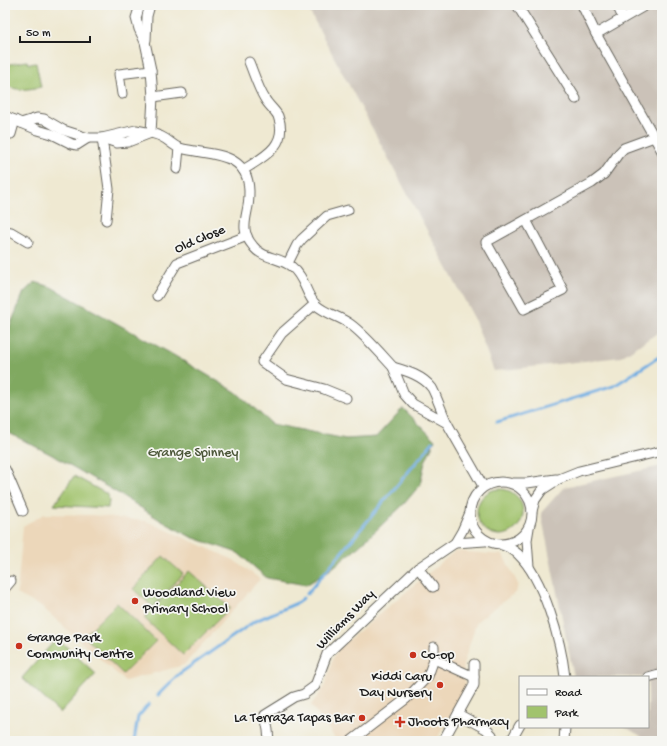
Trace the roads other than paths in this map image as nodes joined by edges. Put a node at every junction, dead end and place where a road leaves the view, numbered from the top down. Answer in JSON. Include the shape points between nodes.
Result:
{"nodes":[{"id":1,"x":140,"y":5,"type":"edge"},
{"id":2,"x":150,"y":5,"type":"edge"},
{"id":3,"x":517,"y":5,"type":"edge"},
{"id":4,"x":582,"y":5,"type":"edge"},
{"id":5,"x":616,"y":5,"type":"edge"},
{"id":6,"x":646,"y":5,"type":"edge"},
{"id":7,"x":623,"y":18,"type":"junction"},
{"id":8,"x":596,"y":34,"type":"junction"},
{"id":9,"x":145,"y":42,"type":"junction"},
{"id":10,"x":250,"y":62,"type":"dead end"},
{"id":11,"x":151,"y":70,"type":"junction"},
{"id":12,"x":182,"y":93,"type":"dead end"},
{"id":13,"x":122,"y":94,"type":"dead end"},
{"id":14,"x":153,"y":97,"type":"junction"},
{"id":15,"x":576,"y":99,"type":"dead end"},
{"id":16,"x":5,"y":116,"type":"edge"},
{"id":17,"x":18,"y":121,"type":"junction"},
{"id":18,"x":151,"y":133,"type":"junction"},
{"id":19,"x":12,"y":134,"type":"dead end"},
{"id":20,"x":654,"y":137,"type":"junction"},
{"id":21,"x":102,"y":138,"type":"junction"},
{"id":22,"x":179,"y":148,"type":"junction"},
{"id":23,"x":662,"y":151,"type":"edge"},
{"id":24,"x":177,"y":169,"type":"dead end"},
{"id":25,"x":243,"y":170,"type":"junction"},
{"id":26,"x":348,"y":210,"type":"dead end"},
{"id":27,"x":106,"y":220,"type":"dead end"},
{"id":28,"x":526,"y":220,"type":"junction"},
{"id":29,"x":5,"y":231,"type":"edge"},
{"id":30,"x":247,"y":236,"type":"junction"},
{"id":31,"x":28,"y":242,"type":"dead end"},
{"id":32,"x":288,"y":263,"type":"junction"},
{"id":33,"x":157,"y":296,"type":"dead end"},
{"id":34,"x":315,"y":304,"type":"junction"},
{"id":35,"x":394,"y":367,"type":"junction"},
{"id":36,"x":346,"y":398,"type":"dead end"},
{"id":37,"x":447,"y":423,"type":"junction"},
{"id":38,"x":662,"y":451,"type":"edge"},
{"id":39,"x":5,"y":468,"type":"edge"},
{"id":40,"x":559,"y":479,"type":"junction"},
{"id":41,"x":511,"y":483,"type":"junction"},
{"id":42,"x":483,"y":486,"type":"junction"},
{"id":43,"x":23,"y":510,"type":"dead end"},
{"id":44,"x":532,"y":511,"type":"junction"},
{"id":45,"x":469,"y":515,"type":"junction"},
{"id":46,"x":529,"y":528,"type":"junction"},
{"id":47,"x":485,"y":541,"type":"junction"},
{"id":48,"x":454,"y":543,"type":"junction"},
{"id":49,"x":501,"y":544,"type":"junction"},
{"id":50,"x":529,"y":567,"type":"junction"},
{"id":51,"x":418,"y":568,"type":"junction"},
{"id":52,"x":433,"y":587,"type":"dead end"},
{"id":53,"x":434,"y":647,"type":"dead end"},
{"id":54,"x":434,"y":659,"type":"junction"},
{"id":55,"x":474,"y":664,"type":"dead end"},
{"id":56,"x":662,"y":673,"type":"edge"},
{"id":57,"x":565,"y":676,"type":"edge"},
{"id":58,"x":649,"y":677,"type":"edge"},
{"id":59,"x":474,"y":678,"type":"junction"},
{"id":60,"x":458,"y":714,"type":"junction"},
{"id":61,"x":519,"y":727,"type":"edge"},
{"id":62,"x":565,"y":728,"type":"edge"},
{"id":63,"x":358,"y":739,"type":"edge"},
{"id":64,"x":268,"y":741,"type":"edge"},
{"id":65,"x":443,"y":741,"type":"edge"},
{"id":66,"x":493,"y":741,"type":"edge"},
{"id":67,"x":511,"y":741,"type":"edge"},
{"id":68,"x":564,"y":741,"type":"edge"}],
"edges":[{"from":1,"to":9,"type":"street","via":[[136,18]]},
{"from":2,"to":9,"type":"street"},
{"from":3,"to":15,"type":"street"},
{"from":4,"to":8,"type":"street"},
{"from":5,"to":7,"type":"street"},
{"from":6,"to":7,"type":"street"},
{"from":7,"to":8,"type":"street"},
{"from":8,"to":20,"type":"street"},
{"from":9,"to":11,"type":"street"},
{"from":10,"to":25,"type":"street","via":[[264,99],[278,116],[280,132],[276,145],[266,156]]},
{"from":11,"to":13,"type":"street","via":[[119,74]]},
{"from":11,"to":14,"type":"street"},
{"from":12,"to":14,"type":"street"},
{"from":14,"to":18,"type":"street"},
{"from":16,"to":17,"type":"street"},
{"from":17,"to":19,"type":"street"},
{"from":17,"to":21,"type":"street","via":[[72,144],[77,145],[88,138]]},
{"from":18,"to":21,"type":"street","via":[[136,130]]},
{"from":18,"to":22,"type":"street"},
{"from":20,"to":23,"type":"street"},
{"from":20,"to":28,"type":"street","via":[[624,148],[604,174],[592,183]]},
{"from":21,"to":27,"type":"street","via":[[109,189]]},
{"from":22,"to":24,"type":"street"},
{"from":22,"to":25,"type":"street","via":[[233,160]]},
{"from":25,"to":30,"type":"street","via":[[248,181],[249,204],[244,224]]},
{"from":26,"to":32,"type":"street","via":[[328,216],[297,244]]},
{"from":28,"to":28,"type":"street","via":[[486,242],[524,309],[563,290]]},
{"from":29,"to":31,"type":"street"},
{"from":30,"to":32,"type":"street","via":[[253,247],[261,254]]},
{"from":30,"to":33,"type":"street","name":"Old Close","via":[[177,263]]},
{"from":32,"to":34,"type":"street","via":[[301,276]]},
{"from":34,"to":35,"type":"street","via":[[350,324]]},
{"from":34,"to":36,"type":"street","via":[[282,333],[262,362],[286,380],[324,389]]},
{"from":35,"to":37,"type":"street","via":[[404,394],[413,404]]},
{"from":35,"to":37,"type":"street","via":[[423,380],[432,389]]},
{"from":37,"to":42,"type":"street"},
{"from":38,"to":40,"type":"street","via":[[579,471]]},
{"from":39,"to":43,"type":"street"},
{"from":40,"to":41,"type":"street"},
{"from":40,"to":44,"type":"street","via":[[542,490],[535,500]]},
{"from":41,"to":42,"type":"street","via":[[501,481]]},
{"from":41,"to":44,"type":"street","via":[[520,487],[526,494]]},
{"from":42,"to":45,"type":"street","via":[[472,499]]},
{"from":44,"to":46,"type":"street"},
{"from":45,"to":47,"type":"street","via":[[471,525]]},
{"from":45,"to":48,"type":"street","name":"Williams Way"},
{"from":46,"to":49,"type":"street","via":[[517,540]]},
{"from":46,"to":50,"type":"street"},
{"from":47,"to":48,"type":"street"},
{"from":47,"to":49,"type":"street"},
{"from":48,"to":51,"type":"street","name":"Williams Way"},
{"from":49,"to":50,"type":"street","via":[[518,553]]},
{"from":50,"to":57,"type":"street","via":[[555,626]]},
{"from":51,"to":52,"type":"street"},
{"from":51,"to":64,"type":"street","name":"Williams Way","via":[[327,654],[315,686],[265,715]]},
{"from":53,"to":54,"type":"street"},
{"from":54,"to":59,"type":"street"},
{"from":54,"to":63,"type":"street","via":[[428,676],[406,699]]},
{"from":55,"to":59,"type":"street"},
{"from":56,"to":58,"type":"street"},
{"from":59,"to":60,"type":"street","via":[[474,685]]},
{"from":60,"to":65,"type":"street"},
{"from":60,"to":66,"type":"street","via":[[486,729],[492,735]]},
{"from":61,"to":67,"type":"street"},
{"from":62,"to":68,"type":"street"}]}
